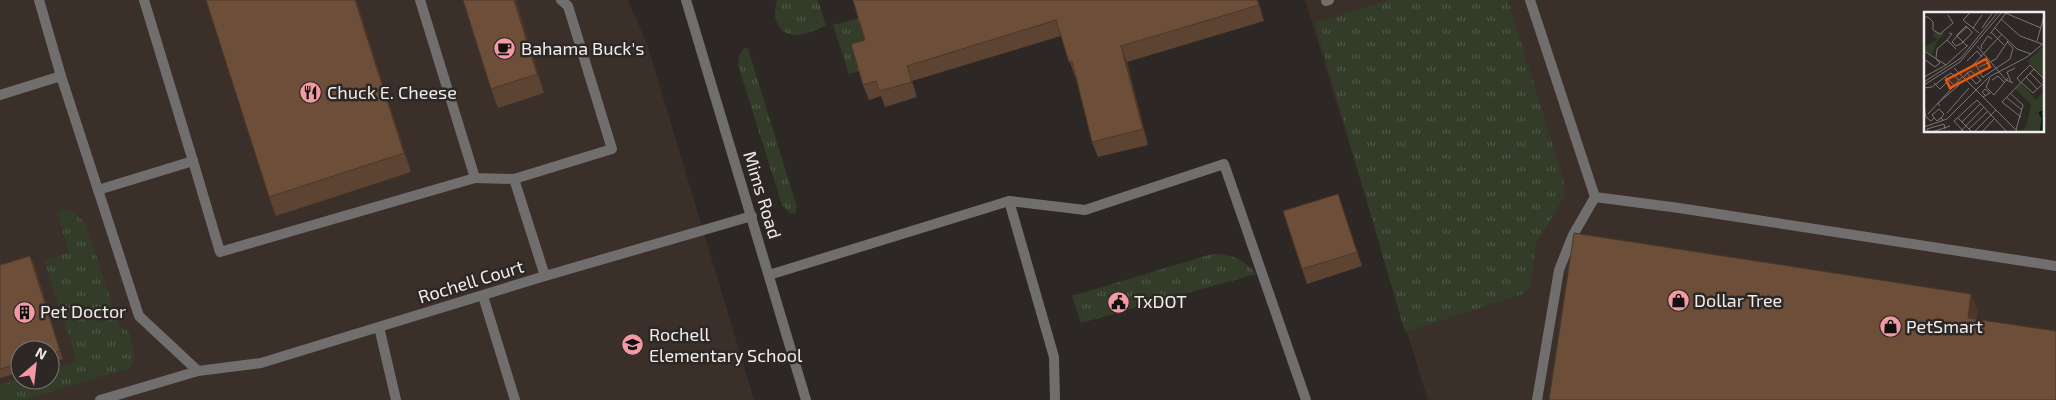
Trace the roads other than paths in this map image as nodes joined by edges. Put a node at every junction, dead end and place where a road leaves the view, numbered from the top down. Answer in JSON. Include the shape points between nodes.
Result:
{"nodes":[{"id":1,"x":39,"y":0,"type":"edge"},
{"id":2,"x":144,"y":0,"type":"edge"},
{"id":3,"x":420,"y":0,"type":"edge"},
{"id":4,"x":561,"y":0,"type":"edge"},
{"id":5,"x":686,"y":0,"type":"edge"},
{"id":6,"x":1530,"y":0,"type":"edge"},
{"id":7,"x":61,"y":76,"type":"junction"},
{"id":8,"x":0,"y":95,"type":"edge"},
{"id":9,"x":193,"y":162,"type":"junction"},
{"id":10,"x":475,"y":178,"type":"junction"},
{"id":11,"x":514,"y":179,"type":"junction"},
{"id":12,"x":98,"y":190,"type":"junction"},
{"id":13,"x":1595,"y":197,"type":"junction"},
{"id":14,"x":1009,"y":201,"type":"junction"},
{"id":15,"x":752,"y":216,"type":"junction"},
{"id":16,"x":2056,"y":266,"type":"edge"},
{"id":17,"x":769,"y":275,"type":"junction"},
{"id":18,"x":545,"y":276,"type":"junction"},
{"id":19,"x":483,"y":296,"type":"junction"},
{"id":20,"x":379,"y":327,"type":"junction"},
{"id":21,"x":198,"y":371,"type":"junction"},
{"id":22,"x":100,"y":400,"type":"edge"},
{"id":23,"x":396,"y":400,"type":"edge"},
{"id":24,"x":515,"y":400,"type":"edge"},
{"id":25,"x":806,"y":400,"type":"edge"},
{"id":26,"x":1055,"y":400,"type":"edge"},
{"id":27,"x":1306,"y":400,"type":"edge"},
{"id":28,"x":1537,"y":400,"type":"edge"}],
"edges":[{"from":1,"to":7,"type":"street"},
{"from":2,"to":9,"type":"street"},
{"from":3,"to":10,"type":"street"},
{"from":4,"to":11,"type":"street","via":[[568,6],[612,149]]},
{"from":5,"to":15,"type":"street","name":"Mims Road"},
{"from":6,"to":13,"type":"street"},
{"from":7,"to":8,"type":"street"},
{"from":7,"to":12,"type":"street"},
{"from":9,"to":10,"type":"street","via":[[220,252]]},
{"from":9,"to":12,"type":"street"},
{"from":10,"to":11,"type":"street"},
{"from":11,"to":18,"type":"street"},
{"from":12,"to":21,"type":"street","via":[[139,316]]},
{"from":13,"to":16,"type":"street"},
{"from":13,"to":28,"type":"street","via":[[1558,270]]},
{"from":14,"to":17,"type":"street"},
{"from":14,"to":26,"type":"street","via":[[1054,357]]},
{"from":14,"to":27,"type":"street","via":[[1085,210],[1224,164]]},
{"from":15,"to":17,"type":"street","name":"Mims Road"},
{"from":15,"to":18,"type":"street","name":"Rochell Court"},
{"from":17,"to":25,"type":"street","name":"Mims Road"},
{"from":18,"to":19,"type":"street","name":"Rochell Court"},
{"from":19,"to":20,"type":"street","name":"Rochell Court"},
{"from":19,"to":24,"type":"street"},
{"from":20,"to":21,"type":"street","name":"Rochell Court","via":[[261,363]]},
{"from":20,"to":23,"type":"street"},
{"from":21,"to":22,"type":"street","name":"Rochell Court"}]}
